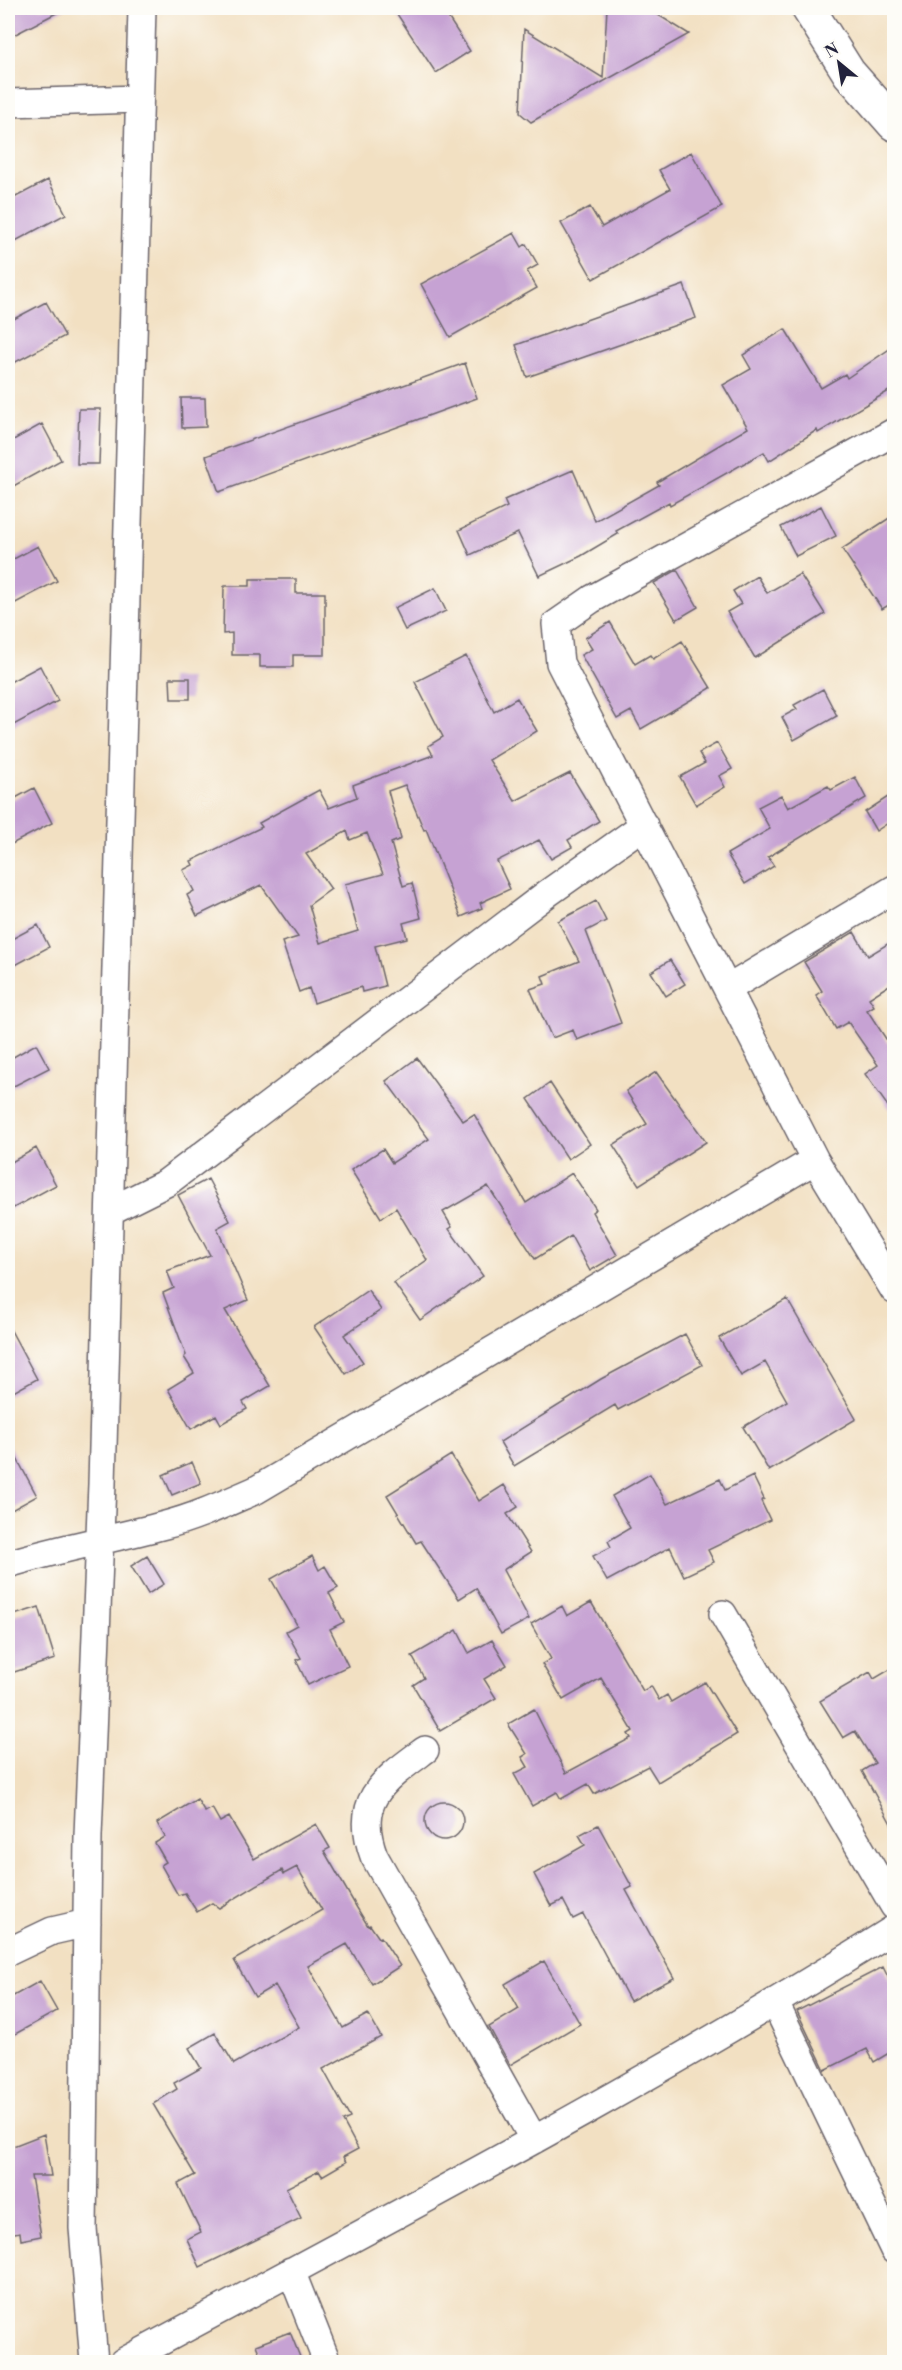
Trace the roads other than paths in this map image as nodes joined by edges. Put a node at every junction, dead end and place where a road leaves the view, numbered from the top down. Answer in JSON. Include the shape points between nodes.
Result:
{"nodes":[{"id":1,"x":142,"y":8,"type":"edge"},
{"id":2,"x":807,"y":8,"type":"edge"},
{"id":3,"x":139,"y":99,"type":"junction"},
{"id":4,"x":8,"y":103,"type":"edge"},
{"id":5,"x":894,"y":124,"type":"edge"},
{"id":6,"x":894,"y":432,"type":"edge"},
{"id":7,"x":644,"y":825,"type":"junction"},
{"id":8,"x":894,"y":889,"type":"edge"},
{"id":9,"x":729,"y":988,"type":"junction"},
{"id":10,"x":815,"y":1160,"type":"junction"},
{"id":11,"x":110,"y":1211,"type":"junction"},
{"id":12,"x":894,"y":1290,"type":"edge"},
{"id":13,"x":100,"y":1539,"type":"junction"},
{"id":14,"x":8,"y":1564,"type":"edge"},
{"id":15,"x":723,"y":1614,"type":"dead end"},
{"id":16,"x":425,"y":1750,"type":"dead end"},
{"id":17,"x":894,"y":1906,"type":"edge"},
{"id":18,"x":87,"y":1923,"type":"junction"},
{"id":19,"x":894,"y":1929,"type":"edge"},
{"id":20,"x":8,"y":1952,"type":"edge"},
{"id":21,"x":776,"y":2004,"type":"junction"},
{"id":22,"x":534,"y":2140,"type":"junction"},
{"id":23,"x":894,"y":2250,"type":"edge"},
{"id":24,"x":291,"y":2271,"type":"junction"},
{"id":25,"x":94,"y":2362,"type":"edge"},
{"id":26,"x":123,"y":2362,"type":"edge"},
{"id":27,"x":327,"y":2362,"type":"edge"}],
"edges":[{"from":1,"to":3,"type":"street"},
{"from":2,"to":5,"type":"street","via":[[849,73]]},
{"from":3,"to":4,"type":"street"},
{"from":3,"to":11,"type":"street"},
{"from":6,"to":7,"type":"street","via":[[592,599],[556,624],[560,663]]},
{"from":7,"to":9,"type":"street"},
{"from":7,"to":11,"type":"street","via":[[548,893],[166,1183]]},
{"from":8,"to":9,"type":"street"},
{"from":9,"to":10,"type":"street"},
{"from":10,"to":12,"type":"street"},
{"from":10,"to":13,"type":"street","via":[[256,1490],[166,1525]]},
{"from":11,"to":13,"type":"street"},
{"from":13,"to":14,"type":"street"},
{"from":13,"to":18,"type":"street"},
{"from":15,"to":17,"type":"street"},
{"from":16,"to":22,"type":"street","via":[[376,1792],[365,1818],[366,1836]]},
{"from":18,"to":20,"type":"street","via":[[52,1931]]},
{"from":18,"to":25,"type":"street","via":[[83,2228]]},
{"from":19,"to":21,"type":"street"},
{"from":21,"to":22,"type":"street"},
{"from":21,"to":23,"type":"street"},
{"from":22,"to":24,"type":"street"},
{"from":24,"to":26,"type":"street"},
{"from":24,"to":27,"type":"street"}]}
